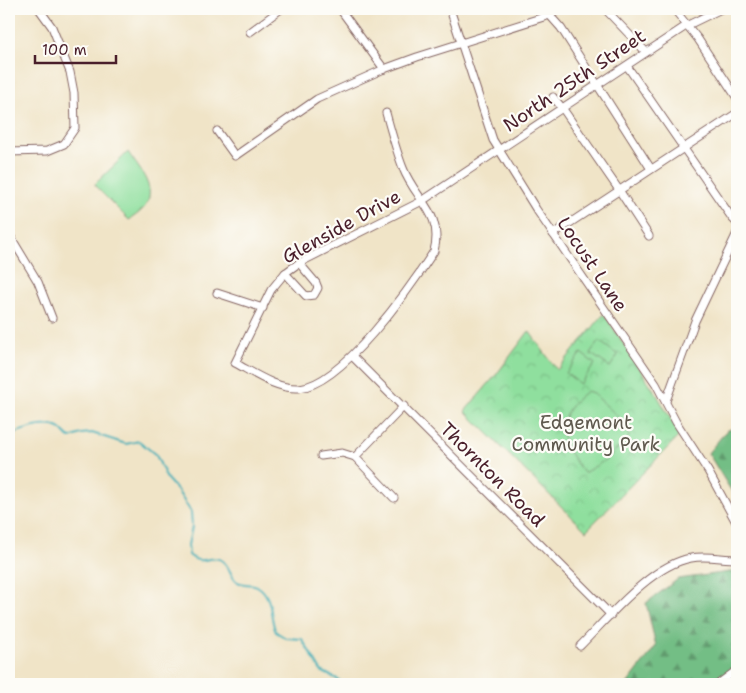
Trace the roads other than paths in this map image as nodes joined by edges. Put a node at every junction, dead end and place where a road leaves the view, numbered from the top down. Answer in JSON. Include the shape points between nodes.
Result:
{"nodes":[{"id":1,"x":39,"y":9,"type":"edge"},
{"id":2,"x":281,"y":9,"type":"edge"},
{"id":3,"x":340,"y":9,"type":"edge"},
{"id":4,"x":450,"y":9,"type":"edge"},
{"id":5,"x":544,"y":9,"type":"edge"},
{"id":6,"x":557,"y":9,"type":"edge"},
{"id":7,"x":605,"y":9,"type":"edge"},
{"id":8,"x":674,"y":9,"type":"edge"},
{"id":9,"x":721,"y":9,"type":"edge"},
{"id":10,"x":550,"y":15,"type":"junction"},
{"id":11,"x":686,"y":26,"type":"junction"},
{"id":12,"x":250,"y":32,"type":"dead end"},
{"id":13,"x":461,"y":43,"type":"junction"},
{"id":14,"x":646,"y":52,"type":"junction"},
{"id":15,"x":627,"y":66,"type":"junction"},
{"id":16,"x":384,"y":69,"type":"junction"},
{"id":17,"x":596,"y":85,"type":"junction"},
{"id":18,"x":552,"y":97,"type":"dead end"},
{"id":19,"x":737,"y":98,"type":"edge"},
{"id":20,"x":563,"y":109,"type":"junction"},
{"id":21,"x":386,"y":113,"type":"dead end"},
{"id":22,"x":737,"y":114,"type":"edge"},
{"id":23,"x":217,"y":131,"type":"dead end"},
{"id":24,"x":683,"y":148,"type":"junction"},
{"id":25,"x":498,"y":150,"type":"junction"},
{"id":26,"x":9,"y":152,"type":"edge"},
{"id":27,"x":651,"y":170,"type":"junction"},
{"id":28,"x":620,"y":190,"type":"junction"},
{"id":29,"x":422,"y":200,"type":"junction"},
{"id":30,"x":737,"y":223,"type":"edge"},
{"id":31,"x":737,"y":232,"type":"edge"},
{"id":32,"x":9,"y":234,"type":"edge"},
{"id":33,"x":553,"y":234,"type":"junction"},
{"id":34,"x":649,"y":236,"type":"dead end"},
{"id":35,"x":299,"y":263,"type":"junction"},
{"id":36,"x":285,"y":273,"type":"junction"},
{"id":37,"x":217,"y":294,"type":"dead end"},
{"id":38,"x":263,"y":308,"type":"junction"},
{"id":39,"x":52,"y":318,"type":"dead end"},
{"id":40,"x":352,"y":356,"type":"junction"},
{"id":41,"x":666,"y":401,"type":"junction"},
{"id":42,"x":404,"y":406,"type":"junction"},
{"id":43,"x":321,"y":456,"type":"dead end"},
{"id":44,"x":355,"y":457,"type":"junction"},
{"id":45,"x":394,"y":498,"type":"dead end"},
{"id":46,"x":737,"y":524,"type":"edge"},
{"id":47,"x":737,"y":559,"type":"edge"},
{"id":48,"x":611,"y":615,"type":"junction"},
{"id":49,"x":580,"y":646,"type":"dead end"},
{"id":50,"x":737,"y":670,"type":"edge"},
{"id":51,"x":718,"y":684,"type":"edge"}],
"edges":[{"from":1,"to":26,"type":"street","via":[[52,27],[70,72],[75,128],[64,144],[47,151]]},
{"from":2,"to":12,"type":"street"},
{"from":3,"to":16,"type":"street"},
{"from":4,"to":13,"type":"street","name":"Locust Lane"},
{"from":5,"to":10,"type":"street"},
{"from":6,"to":10,"type":"street"},
{"from":7,"to":14,"type":"street"},
{"from":8,"to":11,"type":"street"},
{"from":9,"to":11,"type":"street","name":"North 25th Street"},
{"from":10,"to":13,"type":"street"},
{"from":10,"to":17,"type":"street"},
{"from":11,"to":14,"type":"street","name":"North 25th Street"},
{"from":11,"to":19,"type":"street"},
{"from":13,"to":16,"type":"street"},
{"from":13,"to":25,"type":"street","name":"Locust Lane"},
{"from":14,"to":15,"type":"street","name":"North 25th Street"},
{"from":15,"to":17,"type":"street","name":"North 25th Street"},
{"from":15,"to":24,"type":"street"},
{"from":16,"to":23,"type":"street","via":[[317,99],[235,156]]},
{"from":17,"to":20,"type":"street","name":"North 25th Street"},
{"from":17,"to":27,"type":"street"},
{"from":18,"to":20,"type":"street"},
{"from":20,"to":25,"type":"street","name":"North 25th Street"},
{"from":20,"to":28,"type":"street"},
{"from":21,"to":29,"type":"street","via":[[403,170]]},
{"from":22,"to":24,"type":"street"},
{"from":24,"to":27,"type":"street"},
{"from":24,"to":30,"type":"street"},
{"from":25,"to":29,"type":"street","name":"Glenside Drive"},
{"from":25,"to":33,"type":"street","name":"Locust Lane"},
{"from":27,"to":28,"type":"street"},
{"from":28,"to":33,"type":"street"},
{"from":28,"to":34,"type":"street"},
{"from":29,"to":35,"type":"street","name":"Glenside Drive"},
{"from":29,"to":40,"type":"street","via":[[435,222],[437,239],[434,251]]},
{"from":31,"to":41,"type":"street","via":[[695,321]]},
{"from":32,"to":39,"type":"street","via":[[38,282]]},
{"from":33,"to":41,"type":"street","name":"Locust Lane"},
{"from":35,"to":36,"type":"street","name":"Glenside Drive"},
{"from":35,"to":36,"type":"street","via":[[316,283],[318,288],[314,295],[306,296]]},
{"from":36,"to":38,"type":"street","name":"Glenside Drive","via":[[270,290]]},
{"from":37,"to":38,"type":"street"},
{"from":38,"to":40,"type":"street","name":"Glenside Drive","via":[[235,363],[284,387],[299,388],[326,378]]},
{"from":40,"to":42,"type":"street","name":"Thornton Road"},
{"from":41,"to":46,"type":"street","name":"Locust Lane"},
{"from":42,"to":44,"type":"street"},
{"from":42,"to":48,"type":"street","name":"Thornton Road"},
{"from":43,"to":44,"type":"street","via":[[342,453]]},
{"from":44,"to":45,"type":"street"},
{"from":47,"to":48,"type":"street","via":[[697,557],[670,564],[649,578]]},
{"from":48,"to":49,"type":"street"},
{"from":50,"to":51,"type":"street"}]}
